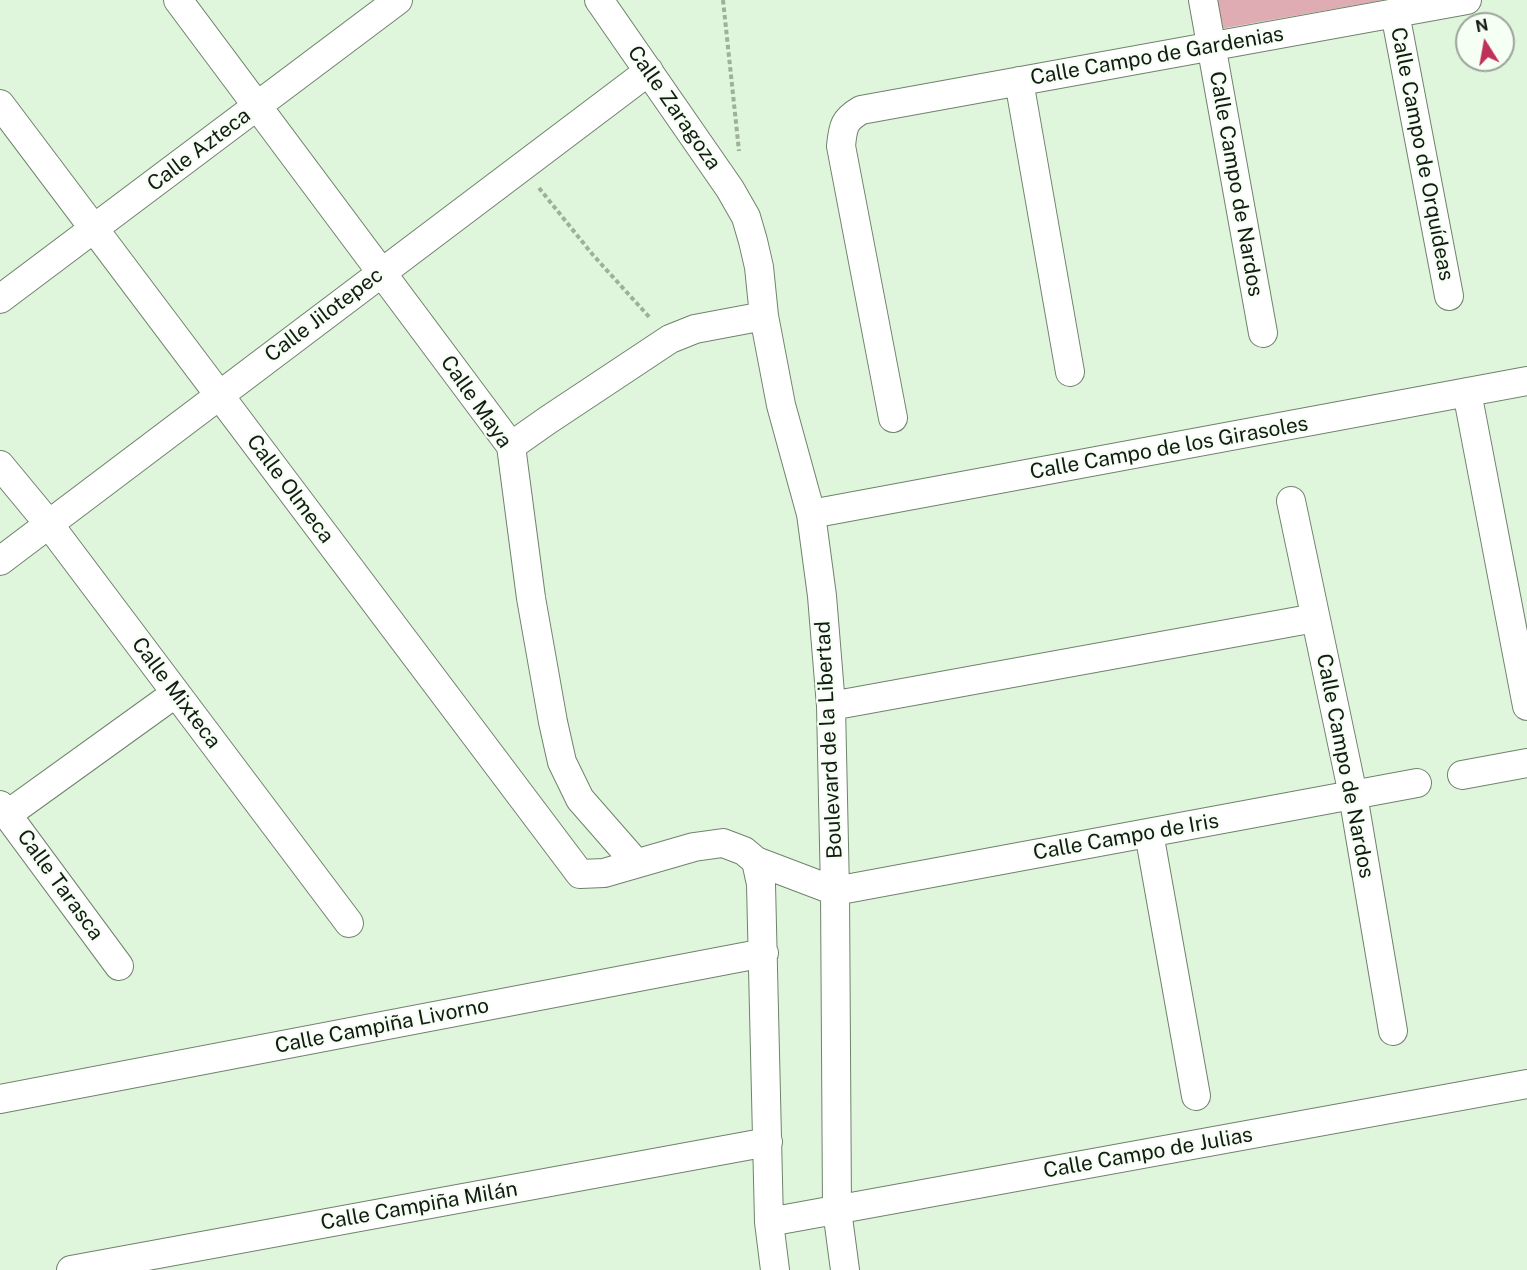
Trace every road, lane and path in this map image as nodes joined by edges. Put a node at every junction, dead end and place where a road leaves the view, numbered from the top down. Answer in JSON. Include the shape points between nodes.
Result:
{"nodes":[{"id":1,"x":178,"y":0,"type":"edge"},
{"id":2,"x":399,"y":0,"type":"edge"},
{"id":3,"x":599,"y":0,"type":"edge"},
{"id":4,"x":723,"y":0,"type":"edge"},
{"id":5,"x":1203,"y":0,"type":"edge"},
{"id":6,"x":1467,"y":0,"type":"edge"},
{"id":7,"x":1395,"y":13,"type":"junction"},
{"id":8,"x":1211,"y":46,"type":"junction"},
{"id":9,"x":649,"y":70,"type":"junction"},
{"id":10,"x":1019,"y":81,"type":"junction"},
{"id":11,"x":0,"y":104,"type":"edge"},
{"id":12,"x":258,"y":106,"type":"junction"},
{"id":13,"x":740,"y":160,"type":"dead end"},
{"id":14,"x":522,"y":166,"type":"junction"},
{"id":15,"x":746,"y":218,"type":"joint"},
{"id":16,"x":94,"y":229,"type":"junction"},
{"id":17,"x":382,"y":272,"type":"junction"},
{"id":18,"x":1449,"y":296,"type":"dead end"},
{"id":19,"x":0,"y":299,"type":"edge"},
{"id":20,"x":764,"y":316,"type":"junction"},
{"id":21,"x":1263,"y":333,"type":"dead end"},
{"id":22,"x":670,"y":339,"type":"junction"},
{"id":23,"x":1070,"y":372,"type":"dead end"},
{"id":24,"x":1527,"y":381,"type":"edge"},
{"id":25,"x":1467,"y":392,"type":"junction"},
{"id":26,"x":219,"y":394,"type":"junction"},
{"id":27,"x":893,"y":418,"type":"dead end"},
{"id":28,"x":511,"y":446,"type":"junction"},
{"id":29,"x":0,"y":465,"type":"edge"},
{"id":30,"x":1291,"y":501,"type":"dead end"},
{"id":31,"x":811,"y":514,"type":"junction"},
{"id":32,"x":48,"y":523,"type":"junction"},
{"id":33,"x":0,"y":561,"type":"edge"},
{"id":34,"x":1315,"y":618,"type":"junction"},
{"id":35,"x":176,"y":693,"type":"junction"},
{"id":36,"x":831,"y":706,"type":"junction"},
{"id":37,"x":1527,"y":706,"type":"edge"},
{"id":38,"x":1527,"y":763,"type":"edge"},
{"id":39,"x":1462,"y":775,"type":"dead end"},
{"id":40,"x":1417,"y":783,"type":"dead end"},
{"id":41,"x":1353,"y":795,"type":"junction"},
{"id":42,"x":4,"y":810,"type":"edge"},
{"id":43,"x":1149,"y":833,"type":"junction"},
{"id":44,"x":756,"y":861,"type":"junction"},
{"id":45,"x":636,"y":863,"type":"junction"},
{"id":46,"x":835,"y":891,"type":"junction"},
{"id":47,"x":349,"y":923,"type":"dead end"},
{"id":48,"x":764,"y":953,"type":"junction"},
{"id":49,"x":119,"y":966,"type":"dead end"},
{"id":50,"x":1393,"y":1032,"type":"dead end"},
{"id":51,"x":1527,"y":1084,"type":"edge"},
{"id":52,"x":1196,"y":1096,"type":"dead end"},
{"id":53,"x":0,"y":1099,"type":"edge"},
{"id":54,"x":768,"y":1142,"type":"junction"},
{"id":55,"x":837,"y":1210,"type":"junction"},
{"id":56,"x":769,"y":1222,"type":"junction"},
{"id":57,"x":70,"y":1270,"type":"edge"},
{"id":58,"x":775,"y":1270,"type":"edge"},
{"id":59,"x":845,"y":1270,"type":"edge"}],
"edges":[{"from":1,"to":12,"type":"street","name":"Calle Maya"},
{"from":2,"to":12,"type":"street","name":"Calle Azteca"},
{"from":3,"to":9,"type":"street","name":"Calle Zaragoza"},
{"from":4,"to":13,"type":"path"},
{"from":5,"to":8,"type":"street","name":"Calle Campo de Nardos"},
{"from":6,"to":7,"type":"street","name":"Calle Campo de Gardenias"},
{"from":7,"to":8,"type":"street","name":"Calle Campo de Gardenias"},
{"from":7,"to":18,"type":"street","name":"Calle Campo de Orquídeas"},
{"from":8,"to":10,"type":"street","name":"Calle Campo de Gardenias"},
{"from":8,"to":21,"type":"street","name":"Calle Campo de Nardos"},
{"from":9,"to":14,"type":"street","name":"Calle Jilotepec"},
{"from":9,"to":15,"type":"street","name":"Calle Zaragoza"},
{"from":10,"to":23,"type":"street"},
{"from":10,"to":27,"type":"street","name":"Calle Campo de Gardenias","via":[[861,110],[849,117],[842,129],[841,146]]},
{"from":11,"to":16,"type":"street","name":"Calle Olmeca"},
{"from":12,"to":16,"type":"street","name":"Calle Azteca"},
{"from":12,"to":17,"type":"street","name":"Calle Maya"},
{"from":14,"to":17,"type":"street","name":"Calle Jilotepec"},
{"from":14,"to":22,"type":"path","via":[[593,255]]},
{"from":15,"to":20,"type":"street","name":"Boulevard de la Libertad","via":[[759,267]]},
{"from":16,"to":19,"type":"street","name":"Calle Azteca"},
{"from":16,"to":26,"type":"street","name":"Calle Olmeca"},
{"from":17,"to":26,"type":"street","name":"Calle Jilotepec"},
{"from":17,"to":28,"type":"street","name":"Calle Maya"},
{"from":20,"to":22,"type":"street","via":[[695,329]]},
{"from":20,"to":31,"type":"street","name":"Boulevard de la Libertad","via":[[781,405]]},
{"from":22,"to":28,"type":"street"},
{"from":24,"to":25,"type":"street","name":"Calle Campo de los Girasoles"},
{"from":25,"to":31,"type":"street","name":"Calle Campo de los Girasoles"},
{"from":25,"to":37,"type":"street"},
{"from":26,"to":32,"type":"street","name":"Calle Jilotepec"},
{"from":26,"to":45,"type":"street","name":"Calle Olmeca","via":[[580,874],[604,873]]},
{"from":28,"to":45,"type":"street","name":"Calle Maya","via":[[531,598],[562,762],[580,799]]},
{"from":29,"to":32,"type":"street","name":"Calle Mixteca"},
{"from":30,"to":34,"type":"street","name":"Calle Campo de Nardos"},
{"from":31,"to":36,"type":"street","name":"Boulevard de la Libertad"},
{"from":32,"to":33,"type":"street","name":"Calle Jilotepec"},
{"from":32,"to":35,"type":"street","name":"Calle Mixteca"},
{"from":34,"to":36,"type":"street"},
{"from":34,"to":41,"type":"street","name":"Calle Campo de Nardos"},
{"from":35,"to":42,"type":"street"},
{"from":35,"to":47,"type":"street","name":"Calle Mixteca"},
{"from":36,"to":46,"type":"street","name":"Boulevard de la Libertad"},
{"from":38,"to":39,"type":"street"},
{"from":40,"to":41,"type":"street","name":"Calle Campo de Iris"},
{"from":41,"to":43,"type":"street","name":"Calle Campo de Iris"},
{"from":41,"to":50,"type":"street","name":"Calle Campo de Nardos"},
{"from":42,"to":49,"type":"street","name":"Calle Tarasca"},
{"from":43,"to":46,"type":"street","name":"Calle Campo de Iris"},
{"from":43,"to":52,"type":"street"},
{"from":44,"to":45,"type":"street","via":[[744,851],[723,843]]},
{"from":44,"to":46,"type":"street"},
{"from":44,"to":48,"type":"street"},
{"from":46,"to":55,"type":"street","name":"Boulevard de la Libertad"},
{"from":48,"to":53,"type":"street","name":"Calle Campiña Livorno"},
{"from":48,"to":54,"type":"street"},
{"from":51,"to":55,"type":"street","name":"Calle Campo de Julias"},
{"from":54,"to":56,"type":"street"},
{"from":54,"to":57,"type":"street","name":"Calle Campiña Milán"},
{"from":55,"to":56,"type":"street","name":"Calle Campo de Julias"},
{"from":55,"to":59,"type":"street","name":"Boulevard de la Libertad"},
{"from":56,"to":58,"type":"street"}]}
